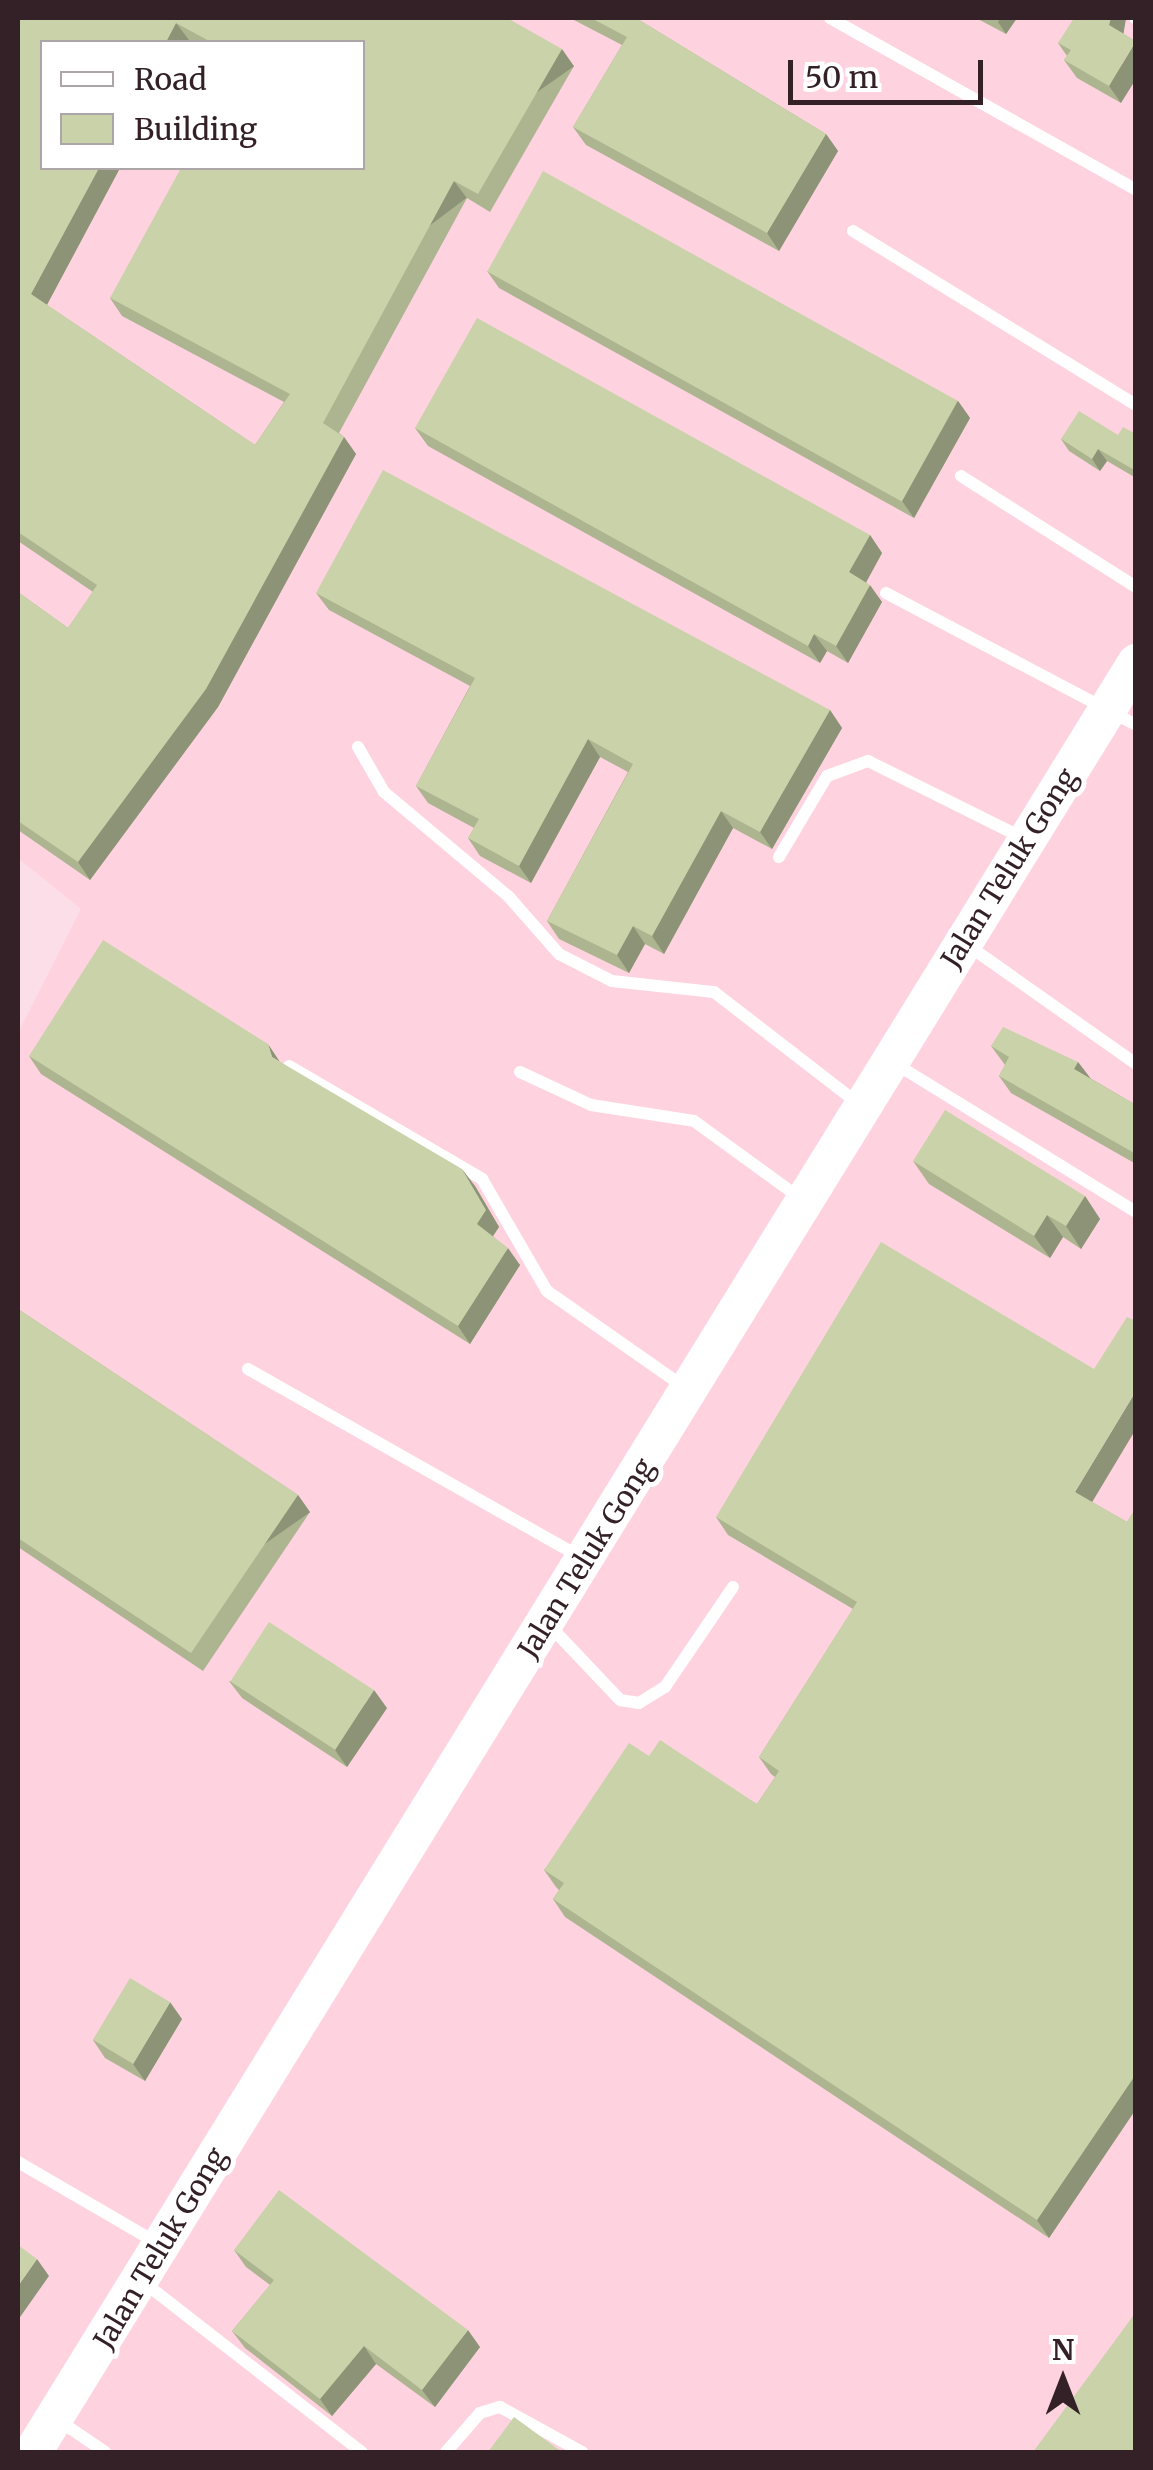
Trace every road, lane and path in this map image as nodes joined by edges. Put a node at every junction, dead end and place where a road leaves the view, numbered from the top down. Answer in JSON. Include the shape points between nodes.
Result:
{"nodes":[{"id":1,"x":830,"y":18,"type":"edge"},
{"id":2,"x":1136,"y":190,"type":"edge"},
{"id":3,"x":854,"y":231,"type":"dead end"},
{"id":4,"x":1136,"y":406,"type":"edge"},
{"id":5,"x":960,"y":476,"type":"dead end"},
{"id":6,"x":1136,"y":586,"type":"edge"},
{"id":7,"x":886,"y":593,"type":"dead end"},
{"id":8,"x":1136,"y":663,"type":"edge"},
{"id":9,"x":1121,"y":717,"type":"edge"},
{"id":10,"x":358,"y":747,"type":"dead end"},
{"id":11,"x":1032,"y":842,"type":"junction"},
{"id":12,"x":779,"y":857,"type":"dead end"},
{"id":13,"x":964,"y":943,"type":"junction"},
{"id":14,"x":888,"y":1059,"type":"junction"},
{"id":15,"x":1136,"y":1064,"type":"edge"},
{"id":16,"x":289,"y":1066,"type":"edge"},
{"id":17,"x":520,"y":1072,"type":"dead end"},
{"id":18,"x":859,"y":1104,"type":"junction"},
{"id":19,"x":802,"y":1199,"type":"junction"},
{"id":20,"x":1136,"y":1212,"type":"edge"},
{"id":21,"x":248,"y":1369,"type":"dead end"},
{"id":22,"x":690,"y":1392,"type":"junction"},
{"id":23,"x":584,"y":1560,"type":"junction"},
{"id":24,"x":734,"y":1587,"type":"dead end"},
{"id":25,"x":546,"y":1623,"type":"junction"},
{"id":26,"x":18,"y":2162,"type":"edge"},
{"id":27,"x":162,"y":2245,"type":"junction"},
{"id":28,"x":140,"y":2280,"type":"junction"},
{"id":29,"x":56,"y":2419,"type":"junction"},
{"id":30,"x":34,"y":2452,"type":"edge"},
{"id":31,"x":104,"y":2452,"type":"edge"},
{"id":32,"x":362,"y":2452,"type":"edge"},
{"id":33,"x":446,"y":2452,"type":"edge"},
{"id":34,"x":582,"y":2452,"type":"edge"}],
"edges":[{"from":1,"to":2,"type":"lane"},
{"from":3,"to":4,"type":"lane"},
{"from":5,"to":6,"type":"lane"},
{"from":7,"to":9,"type":"lane"},
{"from":8,"to":9,"type":"street","name":"Jalan Teluk Gong"},
{"from":9,"to":11,"type":"street","name":"Jalan Teluk Gong"},
{"from":10,"to":18,"type":"lane","via":[[384,792],[509,897],[559,954],[612,981],[714,992]]},
{"from":11,"to":12,"type":"lane","via":[[868,762],[827,776]]},
{"from":11,"to":13,"type":"street","name":"Jalan Teluk Gong"},
{"from":13,"to":14,"type":"street","name":"Jalan Teluk Gong"},
{"from":13,"to":15,"type":"lane"},
{"from":14,"to":18,"type":"street","name":"Jalan Teluk Gong"},
{"from":14,"to":20,"type":"lane"},
{"from":16,"to":22,"type":"lane","via":[[482,1180],[547,1292]]},
{"from":17,"to":19,"type":"lane","via":[[591,1106],[694,1120]]},
{"from":18,"to":19,"type":"street","name":"Jalan Teluk Gong"},
{"from":19,"to":22,"type":"street","name":"Jalan Teluk Gong"},
{"from":21,"to":23,"type":"lane"},
{"from":22,"to":23,"type":"street","name":"Jalan Teluk Gong"},
{"from":23,"to":25,"type":"street","name":"Jalan Teluk Gong"},
{"from":24,"to":25,"type":"lane","via":[[665,1687],[639,1704],[620,1700]]},
{"from":25,"to":27,"type":"street","name":"Jalan Teluk Gong"},
{"from":26,"to":27,"type":"lane"},
{"from":27,"to":28,"type":"street","name":"Jalan Teluk Gong"},
{"from":28,"to":29,"type":"street","name":"Jalan Teluk Gong"},
{"from":28,"to":32,"type":"lane"},
{"from":29,"to":30,"type":"street","name":"Jalan Teluk Gong"},
{"from":29,"to":31,"type":"lane"},
{"from":33,"to":34,"type":"lane","via":[[480,2413],[500,2408]]}]}
